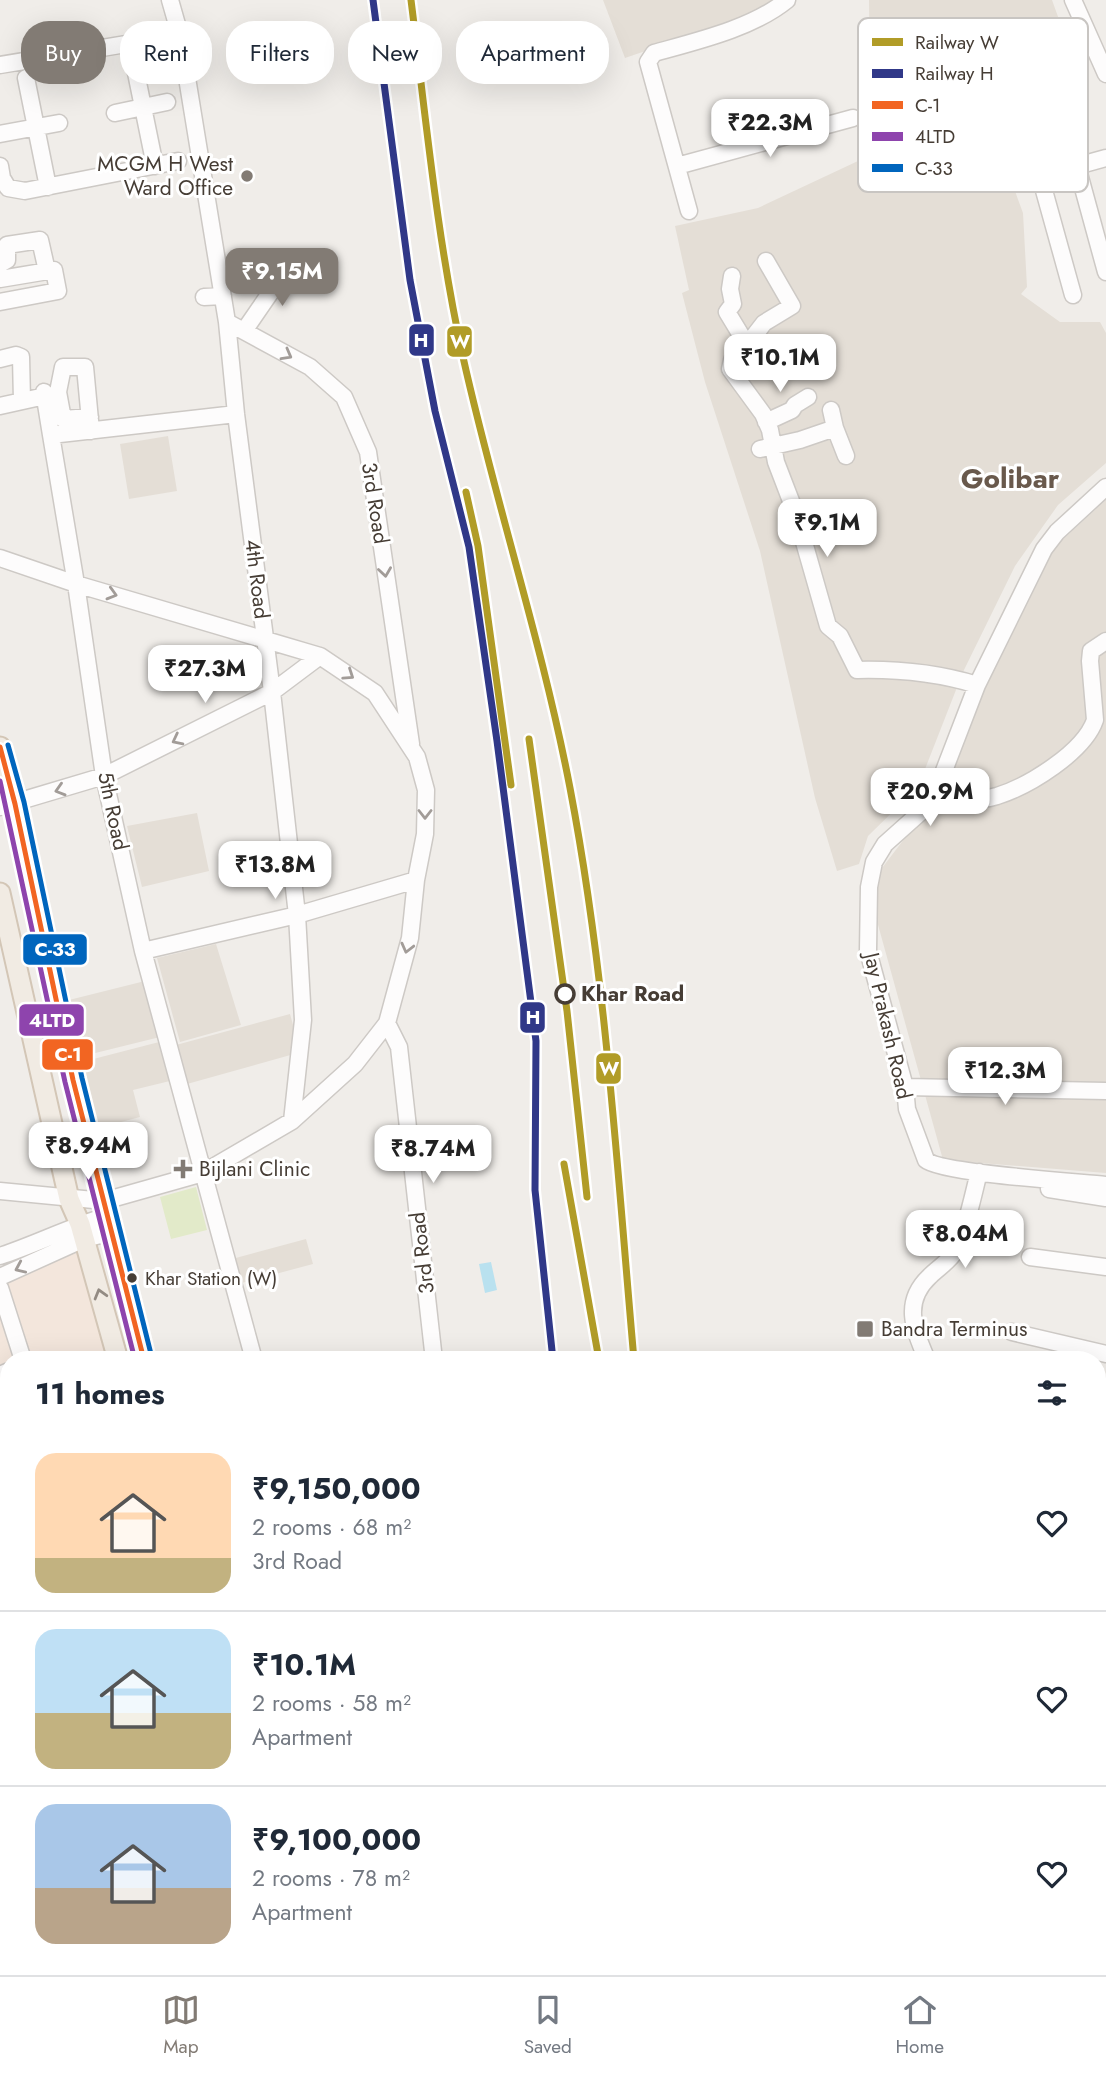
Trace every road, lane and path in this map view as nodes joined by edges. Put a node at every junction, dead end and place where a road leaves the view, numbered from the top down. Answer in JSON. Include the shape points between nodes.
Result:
{"nodes":[{"id":1,"x":170,"y":0,"type":"edge"},
{"id":2,"x":788,"y":0,"type":"edge"},
{"id":3,"x":1073,"y":0,"type":"edge"},
{"id":4,"x":1081,"y":18,"type":"edge"},
{"id":5,"x":176,"y":21,"type":"edge"},
{"id":6,"x":1088,"y":34,"type":"edge"},
{"id":7,"x":120,"y":45,"type":"edge"},
{"id":8,"x":0,"y":65,"type":"edge"},
{"id":9,"x":1106,"y":75,"type":"edge"},
{"id":10,"x":27,"y":84,"type":"edge"},
{"id":11,"x":138,"y":84,"type":"edge"},
{"id":12,"x":188,"y":84,"type":"edge"},
{"id":13,"x":167,"y":102,"type":"dead end"},
{"id":14,"x":143,"y":107,"type":"junction"},
{"id":15,"x":115,"y":113,"type":"dead end"},
{"id":16,"x":853,"y":118,"type":"dead end"},
{"id":17,"x":59,"y":123,"type":"dead end"},
{"id":18,"x":36,"y":127,"type":"junction"},
{"id":19,"x":0,"y":134,"type":"edge"},
{"id":20,"x":1106,"y":158,"type":"edge"},
{"id":21,"x":177,"y":161,"type":"dead end"},
{"id":22,"x":1088,"y":163,"type":"edge"},
{"id":23,"x":0,"y":166,"type":"edge"},
{"id":24,"x":155,"y":166,"type":"junction"},
{"id":25,"x":677,"y":166,"type":"junction"},
{"id":26,"x":48,"y":187,"type":"junction"},
{"id":27,"x":1044,"y":192,"type":"edge"},
{"id":28,"x":1084,"y":192,"type":"edge"},
{"id":29,"x":689,"y":211,"type":"dead end"},
{"id":30,"x":766,"y":261,"type":"dead end"},
{"id":31,"x":290,"y":264,"type":"dead end"},
{"id":32,"x":47,"y":271,"type":"junction"},
{"id":33,"x":1106,"y":272,"type":"edge"},
{"id":34,"x":3,"y":273,"type":"edge"},
{"id":35,"x":732,"y":276,"type":"dead end"},
{"id":36,"x":1073,"y":295,"type":"dead end"},
{"id":37,"x":223,"y":296,"type":"junction"},
{"id":38,"x":204,"y":297,"type":"dead end"},
{"id":39,"x":7,"y":301,"type":"edge"},
{"id":40,"x":228,"y":322,"type":"junction"},
{"id":41,"x":244,"y":331,"type":"junction"},
{"id":42,"x":747,"y":345,"type":"junction"},
{"id":43,"x":0,"y":359,"type":"edge"},
{"id":44,"x":808,"y":397,"type":"dead end"},
{"id":45,"x":48,"y":398,"type":"junction"},
{"id":46,"x":22,"y":401,"type":"junction"},
{"id":47,"x":0,"y":407,"type":"edge"},
{"id":48,"x":831,"y":410,"type":"dead end"},
{"id":49,"x":236,"y":414,"type":"junction"},
{"id":50,"x":766,"y":422,"type":"junction"},
{"id":51,"x":91,"y":424,"type":"junction"},
{"id":52,"x":835,"y":428,"type":"junction"},
{"id":53,"x":51,"y":435,"type":"junction"},
{"id":54,"x":766,"y":448,"type":"junction"},
{"id":55,"x":846,"y":456,"type":"dead end"},
{"id":56,"x":1106,"y":487,"type":"edge"},
{"id":57,"x":0,"y":558,"type":"edge"},
{"id":58,"x":76,"y":584,"type":"junction"},
{"id":59,"x":264,"y":638,"type":"junction"},
{"id":60,"x":1106,"y":641,"type":"edge"},
{"id":61,"x":320,"y":656,"type":"junction"},
{"id":62,"x":977,"y":685,"type":"junction"},
{"id":63,"x":272,"y":692,"type":"junction"},
{"id":64,"x":0,"y":747,"type":"edge"},
{"id":65,"x":412,"y":750,"type":"junction"},
{"id":66,"x":104,"y":776,"type":"junction"},
{"id":67,"x":932,"y":802,"type":"junction"},
{"id":68,"x":7,"y":805,"type":"edge"},
{"id":69,"x":415,"y":880,"type":"junction"},
{"id":70,"x":0,"y":893,"type":"edge"},
{"id":71,"x":297,"y":915,"type":"junction"},
{"id":72,"x":143,"y":951,"type":"junction"},
{"id":73,"x":387,"y":1023,"type":"junction"},
{"id":74,"x":905,"y":1087,"type":"junction"},
{"id":75,"x":1106,"y":1091,"type":"edge"},
{"id":76,"x":292,"y":1121,"type":"junction"},
{"id":77,"x":203,"y":1173,"type":"junction"},
{"id":78,"x":985,"y":1177,"type":"junction"},
{"id":79,"x":1106,"y":1185,"type":"edge"},
{"id":80,"x":0,"y":1191,"type":"edge"},
{"id":81,"x":1106,"y":1198,"type":"edge"},
{"id":82,"x":69,"y":1199,"type":"junction"},
{"id":83,"x":109,"y":1216,"type":"junction"},
{"id":84,"x":82,"y":1231,"type":"junction"},
{"id":85,"x":0,"y":1256,"type":"edge"},
{"id":86,"x":1030,"y":1257,"type":"dead end"},
{"id":87,"x":1106,"y":1267,"type":"edge"},
{"id":88,"x":0,"y":1277,"type":"edge"},
{"id":89,"x":0,"y":1288,"type":"edge"},
{"id":90,"x":1012,"y":1332,"type":"dead end"},
{"id":91,"x":20,"y":1351,"type":"edge"},
{"id":92,"x":115,"y":1351,"type":"edge"},
{"id":93,"x":142,"y":1351,"type":"edge"},
{"id":94,"x":252,"y":1351,"type":"edge"},
{"id":95,"x":433,"y":1351,"type":"edge"},
{"id":96,"x":924,"y":1351,"type":"edge"},
{"id":97,"x":1081,"y":1351,"type":"edge"},
{"id":98,"x":1106,"y":1837,"type":"edge"},
{"id":99,"x":1106,"y":1872,"type":"edge"}],
"edges":[{"from":1,"to":5,"type":"street","name":"4th Road"},
{"from":2,"to":25,"type":"street","via":[[773,12],[650,57]]},
{"from":3,"to":4,"type":"street"},
{"from":6,"to":9,"type":"street"},
{"from":7,"to":8,"type":"street"},
{"from":10,"to":18,"type":"street"},
{"from":11,"to":14,"type":"street"},
{"from":12,"to":37,"type":"street","name":"4th Road"},
{"from":13,"to":14,"type":"street"},
{"from":14,"to":15,"type":"street"},
{"from":14,"to":24,"type":"street"},
{"from":16,"to":25,"type":"street"},
{"from":17,"to":18,"type":"street"},
{"from":18,"to":19,"type":"street"},
{"from":18,"to":26,"type":"street"},
{"from":20,"to":22,"type":"street"},
{"from":21,"to":24,"type":"street"},
{"from":23,"to":26,"type":"street","via":[[8,188]]},
{"from":24,"to":26,"type":"street"},
{"from":25,"to":29,"type":"street"},
{"from":27,"to":36,"type":"street"},
{"from":28,"to":33,"type":"street"},
{"from":30,"to":42,"type":"street","via":[[792,304],[764,323]]},
{"from":31,"to":41,"type":"street"},
{"from":32,"to":34,"type":"street"},
{"from":32,"to":34,"type":"street","via":[[40,240],[7,246]]},
{"from":32,"to":39,"type":"street","via":[[55,270],[58,292]]},
{"from":34,"to":39,"type":"street"},
{"from":35,"to":42,"type":"street","via":[[733,304],[727,312]]},
{"from":37,"to":38,"type":"street"},
{"from":37,"to":40,"type":"street","name":"4th Road"},
{"from":40,"to":41,"type":"street","name":"3rd Road"},
{"from":40,"to":49,"type":"street","name":"4th Road"},
{"from":41,"to":65,"type":"street","name":"3rd Road","one_way":true,"via":[[310,367],[344,397],[368,452]]},
{"from":42,"to":50,"type":"street","via":[[730,369]]},
{"from":43,"to":46,"type":"street","via":[[21,357]]},
{"from":44,"to":50,"type":"street"},
{"from":45,"to":46,"type":"street"},
{"from":45,"to":51,"type":"street","via":[[63,419]]},
{"from":45,"to":51,"type":"street","name":"5th Road","via":[[58,392],[62,368],[84,365]]},
{"from":45,"to":53,"type":"street","name":"5th Road"},
{"from":46,"to":47,"type":"street"},
{"from":48,"to":52,"type":"street"},
{"from":49,"to":51,"type":"street"},
{"from":49,"to":59,"type":"street","name":"4th Road"},
{"from":50,"to":54,"type":"street"},
{"from":51,"to":53,"type":"street"},
{"from":52,"to":54,"type":"street"},
{"from":52,"to":55,"type":"street"},
{"from":53,"to":58,"type":"street","name":"5th Road"},
{"from":54,"to":62,"type":"street","via":[[796,514],[824,618],[840,636],[857,670],[919,672]]},
{"from":56,"to":62,"type":"street","name":"Jay Prakash Road","via":[[1044,550]]},
{"from":57,"to":58,"type":"street"},
{"from":58,"to":59,"type":"street","one_way":true},
{"from":58,"to":66,"type":"street","name":"5th Road"},
{"from":59,"to":61,"type":"street"},
{"from":59,"to":63,"type":"street","name":"4th Road"},
{"from":60,"to":67,"type":"street","via":[[1091,651],[1095,720],[1071,752],[1045,774],[998,796]]},
{"from":61,"to":63,"type":"street"},
{"from":61,"to":65,"type":"street","one_way":true,"via":[[375,693]]},
{"from":62,"to":67,"type":"street","name":"Jay Prakash Road"},
{"from":63,"to":66,"type":"street","one_way":true},
{"from":63,"to":71,"type":"street","name":"4th Road"},
{"from":64,"to":68,"type":"main road"},
{"from":65,"to":69,"type":"street","one_way":true,"via":[[426,790],[425,834]]},
{"from":66,"to":68,"type":"street","one_way":true},
{"from":66,"to":72,"type":"street","name":"5th Road"},
{"from":67,"to":74,"type":"street","name":"Jay Prakash Road","via":[[885,844],[874,862],[869,887],[868,951]]},
{"from":68,"to":83,"type":"main road"},
{"from":69,"to":71,"type":"street"},
{"from":69,"to":73,"type":"street","one_way":true,"via":[[410,938]]},
{"from":70,"to":82,"type":"main road"},
{"from":71,"to":72,"type":"street"},
{"from":71,"to":76,"type":"street","name":"4th Road","via":[[303,1020]]},
{"from":72,"to":77,"type":"street","name":"5th Road"},
{"from":73,"to":76,"type":"street","via":[[355,1064]]},
{"from":73,"to":95,"type":"street","name":"3rd Road","via":[[399,1047]]},
{"from":74,"to":75,"type":"street"},
{"from":74,"to":78,"type":"street","name":"Jay Prakash Road","via":[[907,1109],[926,1160]]},
{"from":76,"to":77,"type":"street"},
{"from":77,"to":83,"type":"street"},
{"from":77,"to":94,"type":"street","name":"5th Road"},
{"from":78,"to":79,"type":"street","name":"Jay Prakash Road"},
{"from":78,"to":81,"type":"street"},
{"from":78,"to":96,"type":"street","via":[[958,1247],[918,1287],[914,1298],[915,1328]]},
{"from":80,"to":82,"type":"street"},
{"from":82,"to":83,"type":"street"},
{"from":82,"to":84,"type":"main road"},
{"from":83,"to":84,"type":"street"},
{"from":83,"to":93,"type":"main road"},
{"from":84,"to":85,"type":"street"},
{"from":84,"to":88,"type":"street","one_way":true},
{"from":92,"to":84,"type":"main road","one_way":true},
{"from":86,"to":87,"type":"street"},
{"from":89,"to":91,"type":"street"},
{"from":90,"to":97,"type":"street"},
{"from":98,"to":99,"type":"street"}]}
